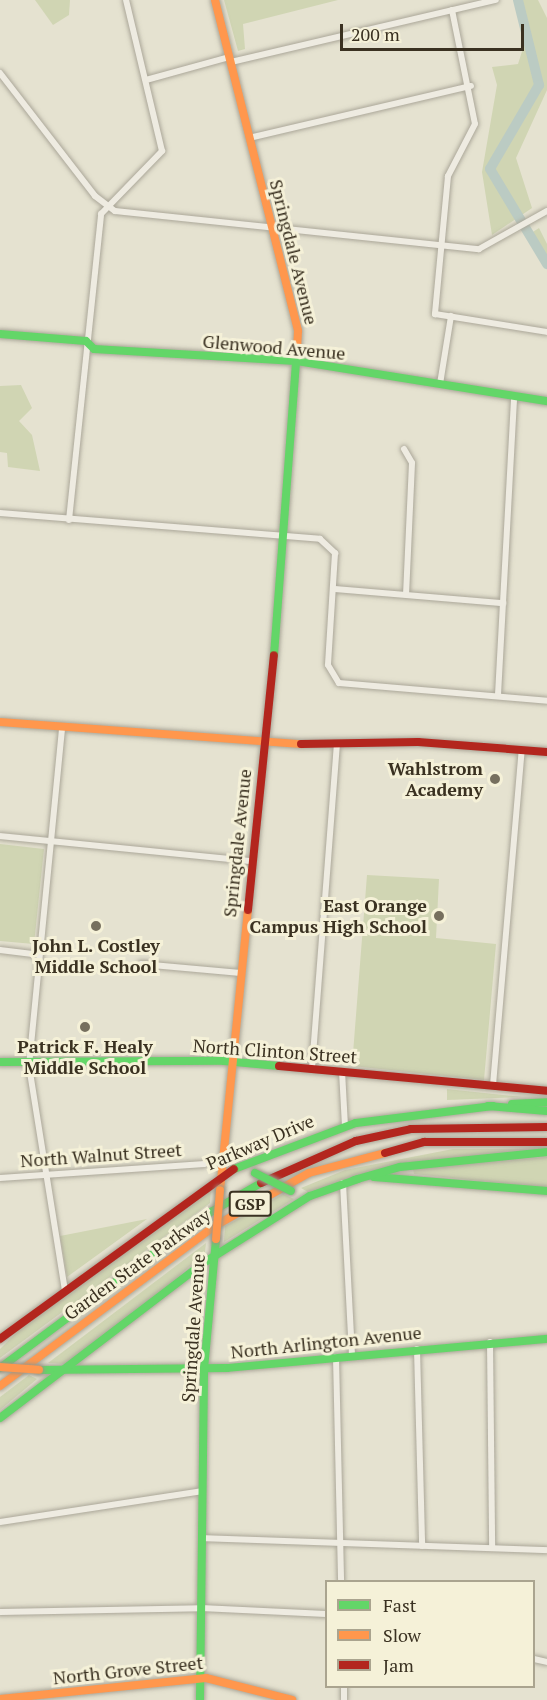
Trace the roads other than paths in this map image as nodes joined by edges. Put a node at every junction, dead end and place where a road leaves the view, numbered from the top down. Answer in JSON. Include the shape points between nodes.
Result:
{"nodes":[{"id":1,"x":126,"y":0,"type":"edge"},
{"id":2,"x":215,"y":0,"type":"edge"},
{"id":3,"x":496,"y":0,"type":"edge"},
{"id":4,"x":452,"y":10,"type":"junction"},
{"id":5,"x":230,"y":60,"type":"junction"},
{"id":6,"x":0,"y":73,"type":"edge"},
{"id":7,"x":146,"y":80,"type":"junction"},
{"id":8,"x":471,"y":86,"type":"junction"},
{"id":9,"x":249,"y":138,"type":"junction"},
{"id":10,"x":104,"y":205,"type":"junction"},
{"id":11,"x":547,"y":211,"type":"edge"},
{"id":12,"x":272,"y":228,"type":"junction"},
{"id":13,"x":443,"y":246,"type":"junction"},
{"id":14,"x":451,"y":316,"type":"junction"},
{"id":15,"x":547,"y":332,"type":"edge"},
{"id":16,"x":0,"y":334,"type":"edge"},
{"id":17,"x":86,"y":341,"type":"junction"},
{"id":18,"x":296,"y":362,"type":"junction"},
{"id":19,"x":440,"y":384,"type":"junction"},
{"id":20,"x":514,"y":395,"type":"junction"},
{"id":21,"x":547,"y":401,"type":"edge"},
{"id":22,"x":404,"y":449,"type":"dead end"},
{"id":23,"x":0,"y":513,"type":"edge"},
{"id":24,"x":69,"y":520,"type":"junction"},
{"id":25,"x":286,"y":536,"type":"junction"},
{"id":26,"x":335,"y":589,"type":"junction"},
{"id":27,"x":406,"y":594,"type":"junction"},
{"id":28,"x":503,"y":603,"type":"junction"},
{"id":29,"x":498,"y":695,"type":"junction"},
{"id":30,"x":547,"y":701,"type":"edge"},
{"id":31,"x":0,"y":722,"type":"edge"},
{"id":32,"x":62,"y":729,"type":"junction"},
{"id":33,"x":264,"y":744,"type":"junction"},
{"id":34,"x":337,"y":744,"type":"junction"},
{"id":35,"x":522,"y":750,"type":"junction"},
{"id":36,"x":547,"y":752,"type":"edge"},
{"id":37,"x":0,"y":836,"type":"edge"},
{"id":38,"x":51,"y":841,"type":"junction"},
{"id":39,"x":252,"y":861,"type":"junction"},
{"id":40,"x":0,"y":950,"type":"edge"},
{"id":41,"x":39,"y":955,"type":"junction"},
{"id":42,"x":141,"y":964,"type":"dead end"},
{"id":43,"x":241,"y":973,"type":"junction"},
{"id":44,"x":232,"y":1061,"type":"junction"},
{"id":45,"x":0,"y":1062,"type":"edge"},
{"id":46,"x":29,"y":1066,"type":"junction"},
{"id":47,"x":312,"y":1068,"type":"junction"},
{"id":48,"x":342,"y":1071,"type":"junction"},
{"id":49,"x":493,"y":1085,"type":"junction"},
{"id":50,"x":547,"y":1091,"type":"edge"},
{"id":51,"x":547,"y":1102,"type":"edge"},
{"id":52,"x":488,"y":1106,"type":"junction"},
{"id":53,"x":547,"y":1111,"type":"edge"},
{"id":54,"x":345,"y":1126,"type":"junction"},
{"id":55,"x":547,"y":1127,"type":"edge"},
{"id":56,"x":547,"y":1142,"type":"edge"},
{"id":57,"x":547,"y":1152,"type":"edge"},
{"id":58,"x":264,"y":1156,"type":"junction"},
{"id":59,"x":205,"y":1164,"type":"dead end"},
{"id":60,"x":222,"y":1173,"type":"junction"},
{"id":61,"x":46,"y":1175,"type":"junction"},
{"id":62,"x":0,"y":1178,"type":"edge"},
{"id":63,"x":354,"y":1180,"type":"junction"},
{"id":64,"x":343,"y":1183,"type":"junction"},
{"id":65,"x":547,"y":1191,"type":"edge"},
{"id":66,"x":310,"y":1196,"type":"junction"},
{"id":67,"x":214,"y":1257,"type":"junction"},
{"id":68,"x":65,"y":1290,"type":"junction"},
{"id":69,"x":0,"y":1339,"type":"edge"},
{"id":70,"x":547,"y":1339,"type":"edge"},
{"id":71,"x":490,"y":1342,"type":"junction"},
{"id":72,"x":417,"y":1349,"type":"junction"},
{"id":73,"x":352,"y":1356,"type":"junction"},
{"id":74,"x":336,"y":1357,"type":"junction"},
{"id":75,"x":0,"y":1367,"type":"edge"},
{"id":76,"x":204,"y":1369,"type":"junction"},
{"id":77,"x":61,"y":1371,"type":"junction"},
{"id":78,"x":0,"y":1386,"type":"edge"},
{"id":79,"x":0,"y":1418,"type":"edge"},
{"id":80,"x":202,"y":1491,"type":"junction"},
{"id":81,"x":0,"y":1522,"type":"edge"},
{"id":82,"x":202,"y":1538,"type":"junction"},
{"id":83,"x":340,"y":1543,"type":"junction"},
{"id":84,"x":422,"y":1546,"type":"junction"},
{"id":85,"x":492,"y":1548,"type":"junction"},
{"id":86,"x":547,"y":1550,"type":"edge"},
{"id":87,"x":341,"y":1580,"type":"edge"},
{"id":88,"x":201,"y":1608,"type":"junction"},
{"id":89,"x":0,"y":1612,"type":"edge"},
{"id":90,"x":325,"y":1614,"type":"edge"},
{"id":91,"x":201,"y":1678,"type":"junction"},
{"id":92,"x":0,"y":1699,"type":"edge"},
{"id":93,"x":200,"y":1700,"type":"edge"},
{"id":94,"x":291,"y":1700,"type":"edge"}],
"edges":[{"from":1,"to":7,"type":"street"},
{"from":2,"to":5,"type":"main road","name":"Springdale Avenue"},
{"from":3,"to":4,"type":"street"},
{"from":4,"to":5,"type":"street"},
{"from":4,"to":8,"type":"street"},
{"from":5,"to":7,"type":"street"},
{"from":5,"to":9,"type":"main road","name":"Springdale Avenue"},
{"from":6,"to":10,"type":"street"},
{"from":7,"to":10,"type":"street","via":[[162,151]]},
{"from":8,"to":9,"type":"street"},
{"from":8,"to":13,"type":"street","via":[[475,124],[448,176]]},
{"from":9,"to":12,"type":"main road","name":"Springdale Avenue"},
{"from":10,"to":12,"type":"street"},
{"from":10,"to":17,"type":"street"},
{"from":11,"to":13,"type":"street","via":[[485,248]]},
{"from":12,"to":13,"type":"street"},
{"from":12,"to":18,"type":"main road","name":"Springdale Avenue","via":[[298,331]]},
{"from":13,"to":14,"type":"street","via":[[435,314]]},
{"from":14,"to":15,"type":"street"},
{"from":14,"to":19,"type":"street"},
{"from":16,"to":17,"type":"main road","name":"Glenwood Avenue"},
{"from":17,"to":18,"type":"main road","name":"Glenwood Avenue","via":[[94,349]]},
{"from":17,"to":24,"type":"street"},
{"from":18,"to":19,"type":"main road","name":"Glenwood Avenue"},
{"from":18,"to":25,"type":"main road","name":"Springdale Avenue"},
{"from":19,"to":20,"type":"main road","name":"Glenwood Avenue"},
{"from":20,"to":21,"type":"main road","name":"Glenwood Avenue"},
{"from":20,"to":28,"type":"street"},
{"from":22,"to":27,"type":"street","via":[[412,464]]},
{"from":23,"to":24,"type":"street"},
{"from":24,"to":25,"type":"street"},
{"from":25,"to":26,"type":"street","via":[[330,545],[335,553]]},
{"from":25,"to":33,"type":"main road","name":"Springdale Avenue"},
{"from":26,"to":27,"type":"street"},
{"from":26,"to":29,"type":"street","via":[[328,665],[339,682]]},
{"from":27,"to":28,"type":"street"},
{"from":28,"to":29,"type":"street"},
{"from":29,"to":30,"type":"street"},
{"from":31,"to":32,"type":"main road"},
{"from":32,"to":33,"type":"main road"},
{"from":32,"to":38,"type":"street"},
{"from":33,"to":34,"type":"main road"},
{"from":33,"to":39,"type":"main road","name":"Springdale Avenue"},
{"from":34,"to":35,"type":"main road","via":[[418,742]]},
{"from":34,"to":47,"type":"street"},
{"from":35,"to":36,"type":"main road"},
{"from":35,"to":49,"type":"street"},
{"from":37,"to":38,"type":"street"},
{"from":38,"to":39,"type":"street"},
{"from":38,"to":41,"type":"street"},
{"from":39,"to":43,"type":"main road","name":"Springdale Avenue"},
{"from":40,"to":41,"type":"street"},
{"from":41,"to":46,"type":"street"},
{"from":42,"to":43,"type":"street"},
{"from":43,"to":44,"type":"main road","name":"Springdale Avenue"},
{"from":44,"to":46,"type":"main road","name":"North Clinton Street"},
{"from":44,"to":47,"type":"main road","name":"North Clinton Street"},
{"from":44,"to":60,"type":"main road","name":"Springdale Avenue"},
{"from":45,"to":46,"type":"main road","name":"North Clinton Street"},
{"from":46,"to":61,"type":"street"},
{"from":47,"to":48,"type":"main road","name":"North Clinton Street"},
{"from":48,"to":49,"type":"main road","name":"North Clinton Street"},
{"from":48,"to":54,"type":"street"},
{"from":49,"to":50,"type":"main road","name":"North Clinton Street"},
{"from":51,"to":52,"type":"main road","name":"Parkway Drive"},
{"from":52,"to":53,"type":"main road"},
{"from":52,"to":54,"type":"main road","name":"Parkway Drive"},
{"from":54,"to":58,"type":"main road","name":"Parkway Drive"},
{"from":55,"to":75,"type":"main road","name":"Garden State Parkway","number":"GSP","via":[[411,1130],[356,1141],[292,1165],[204,1216]]},
{"from":56,"to":78,"type":"main road","name":"Garden State Parkway","number":"GSP","via":[[424,1142],[309,1173],[213,1227]]},
{"from":57,"to":63,"type":"main road","via":[[400,1167]]},
{"from":58,"to":60,"type":"main road","name":"Parkway Drive"},
{"from":58,"to":66,"type":"main road","bridge":true,"via":[[253,1164],[255,1173]]},
{"from":59,"to":61,"type":"street","name":"North Walnut Street"},
{"from":60,"to":67,"type":"main road","name":"Springdale Avenue","bridge":true},
{"from":60,"to":68,"type":"main road","name":"Parkway Drive"},
{"from":61,"to":62,"type":"street","name":"North Walnut Street"},
{"from":61,"to":68,"type":"street"},
{"from":63,"to":64,"type":"main road"},
{"from":63,"to":65,"type":"main road","via":[[395,1178]]},
{"from":64,"to":66,"type":"main road"},
{"from":64,"to":73,"type":"street"},
{"from":66,"to":67,"type":"main road"},
{"from":67,"to":76,"type":"main road","name":"Springdale Avenue"},
{"from":67,"to":77,"type":"main road"},
{"from":68,"to":69,"type":"main road","name":"Parkway Drive"},
{"from":70,"to":71,"type":"main road","name":"North Arlington Avenue"},
{"from":71,"to":72,"type":"main road","name":"North Arlington Avenue"},
{"from":71,"to":85,"type":"street"},
{"from":72,"to":73,"type":"main road","name":"North Arlington Avenue"},
{"from":72,"to":84,"type":"street"},
{"from":73,"to":74,"type":"main road","name":"North Arlington Avenue"},
{"from":74,"to":76,"type":"main road","name":"North Arlington Avenue"},
{"from":74,"to":83,"type":"street"},
{"from":75,"to":77,"type":"main road","name":"North Arlington Avenue","bridge":true},
{"from":76,"to":77,"type":"main road","name":"North Arlington Avenue"},
{"from":76,"to":80,"type":"main road","name":"Springdale Avenue"},
{"from":77,"to":79,"type":"main road"},
{"from":80,"to":81,"type":"street"},
{"from":80,"to":82,"type":"main road","name":"Springdale Avenue"},
{"from":82,"to":83,"type":"street"},
{"from":82,"to":88,"type":"main road","name":"Springdale Avenue"},
{"from":83,"to":84,"type":"street"},
{"from":83,"to":87,"type":"street"},
{"from":84,"to":85,"type":"street"},
{"from":85,"to":86,"type":"street"},
{"from":88,"to":89,"type":"street"},
{"from":88,"to":90,"type":"street"},
{"from":88,"to":91,"type":"main road","name":"Springdale Avenue"},
{"from":91,"to":92,"type":"main road","name":"North Grove Street"},
{"from":91,"to":93,"type":"main road","name":"Springdale Avenue"},
{"from":91,"to":94,"type":"main road","name":"North Grove Street"}]}
